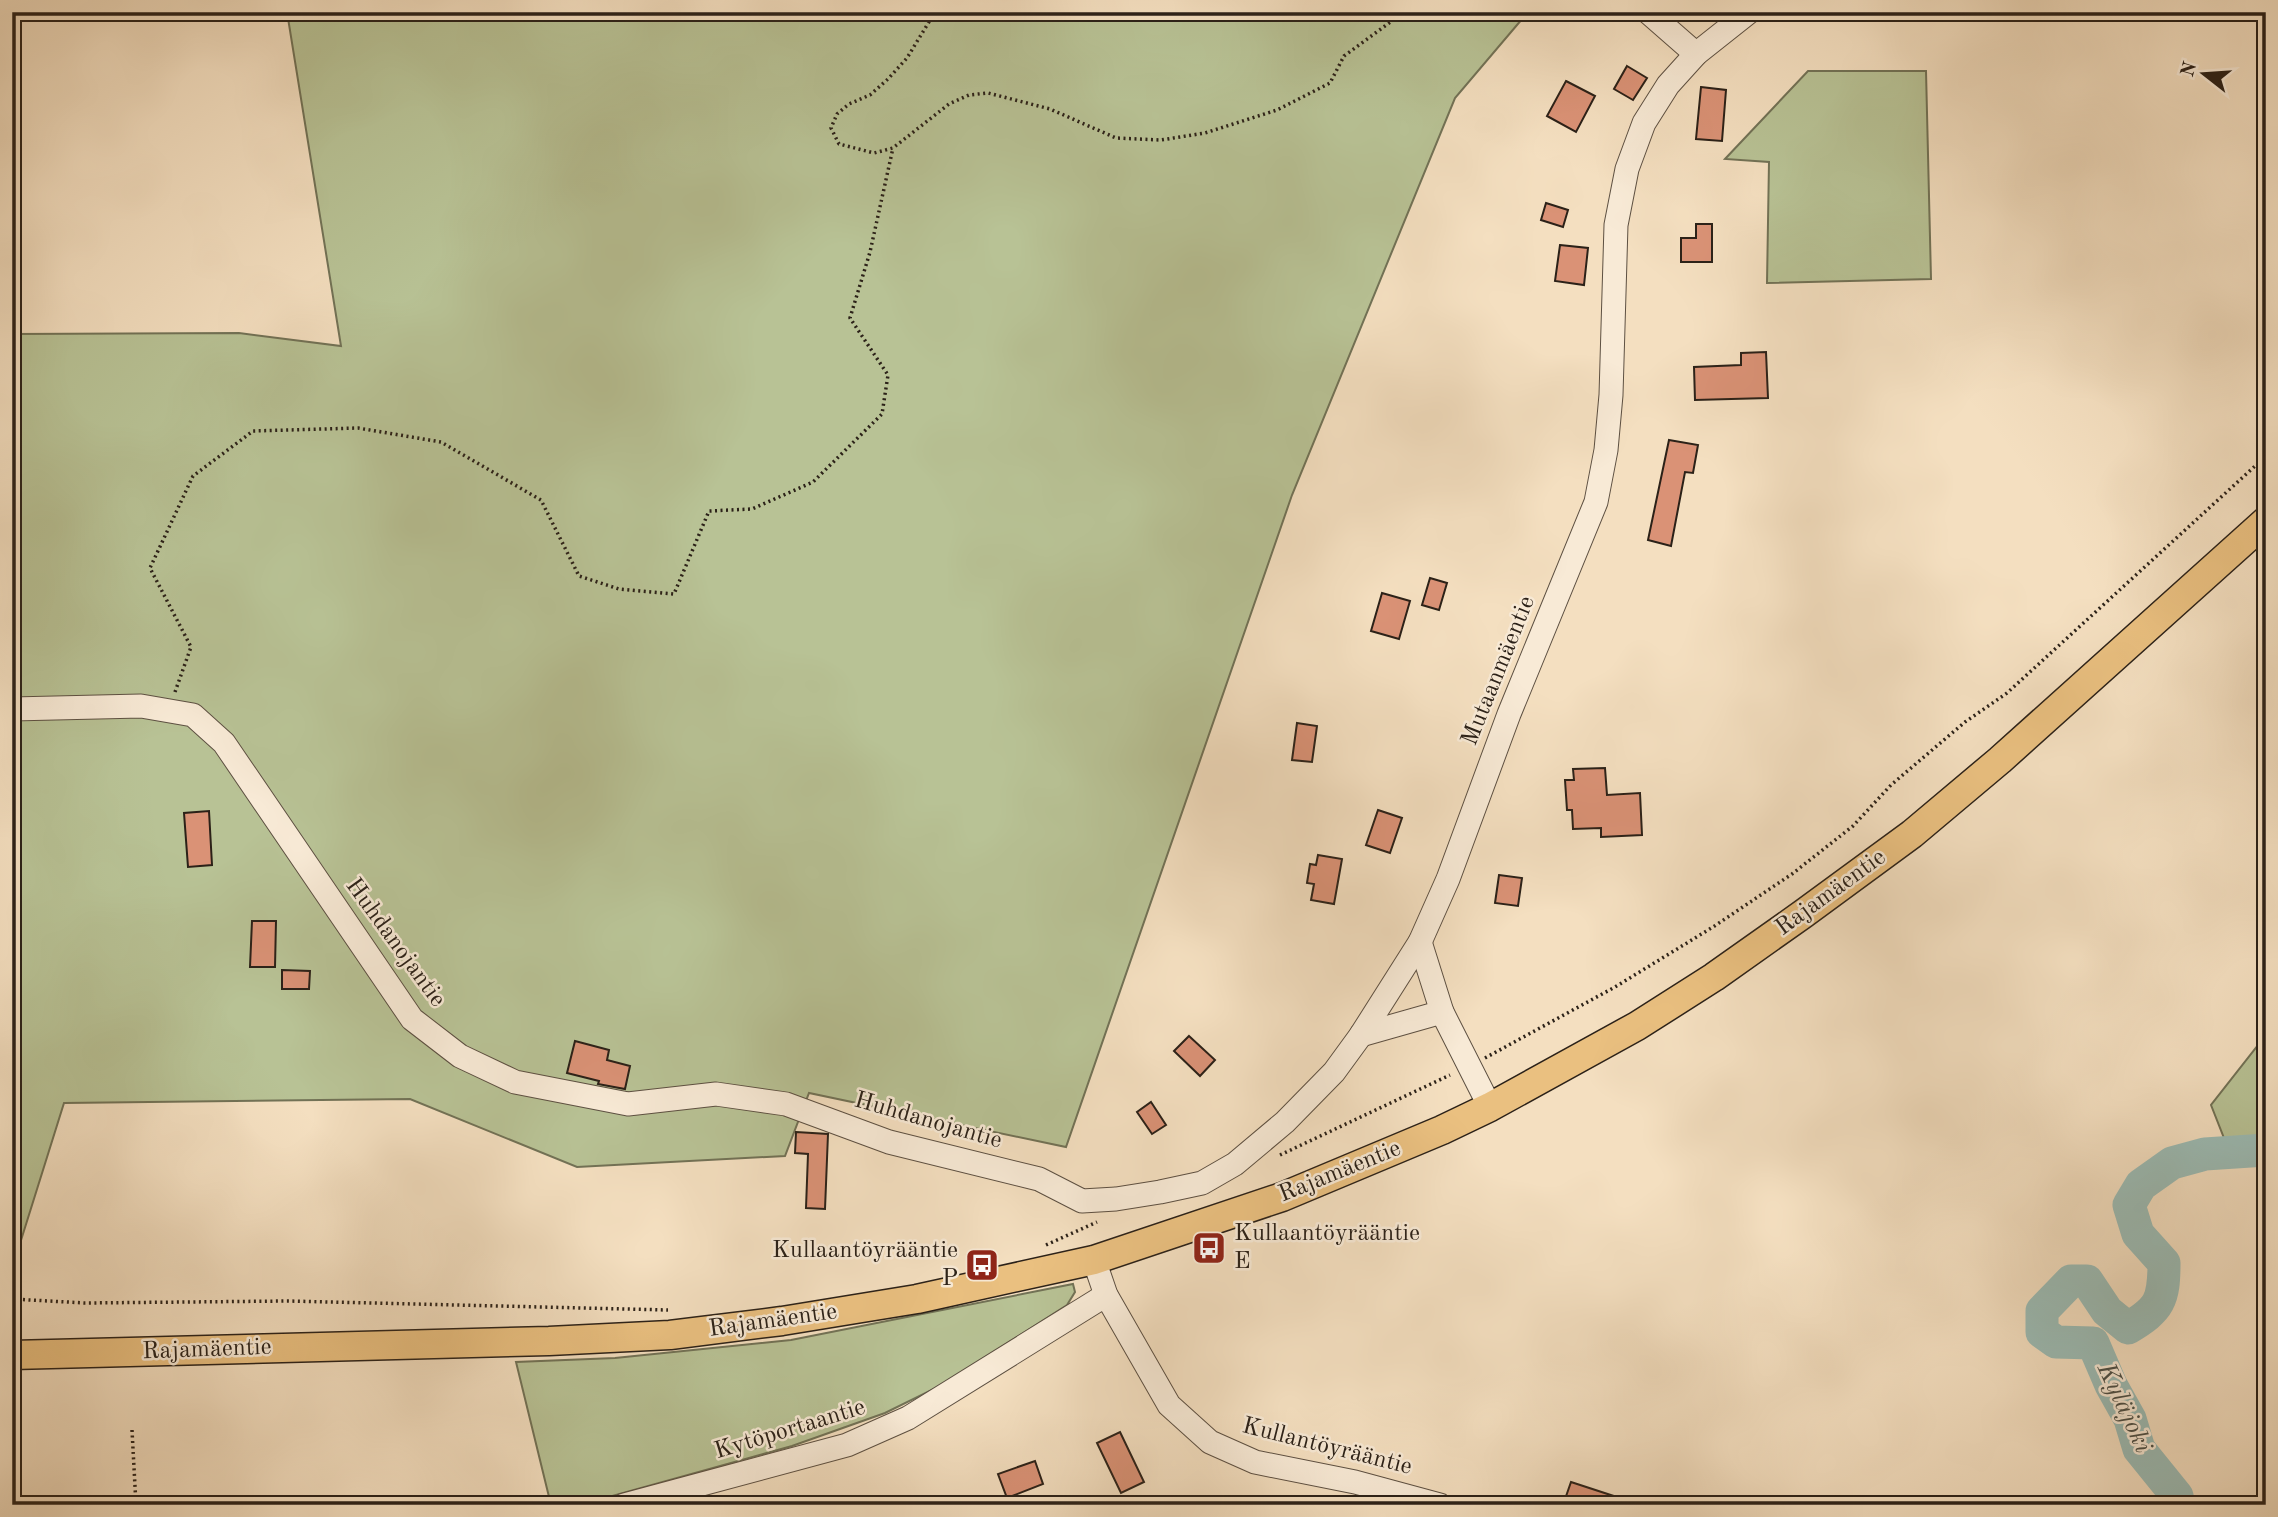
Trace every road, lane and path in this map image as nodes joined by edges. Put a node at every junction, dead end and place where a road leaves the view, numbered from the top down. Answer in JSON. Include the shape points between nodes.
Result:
{"nodes":[{"id":1,"x":934,"y":12,"type":"edge"},
{"id":2,"x":1404,"y":12,"type":"edge"},
{"id":3,"x":1591,"y":12,"type":"edge"},
{"id":4,"x":1749,"y":12,"type":"edge"},
{"id":5,"x":1650,"y":14,"type":"edge"},
{"id":6,"x":1696,"y":54,"type":"junction"},
{"id":7,"x":893,"y":148,"type":"junction"},
{"id":8,"x":2266,"y":456,"type":"edge"},
{"id":9,"x":2266,"y":521,"type":"edge"},
{"id":10,"x":12,"y":709,"type":"edge"},
{"id":11,"x":168,"y":711,"type":"junction"},
{"id":12,"x":1420,"y":942,"type":"junction"},
{"id":13,"x":1442,"y":1012,"type":"junction"},
{"id":14,"x":1361,"y":1035,"type":"junction"},
{"id":15,"x":1470,"y":1066,"type":"junction"},
{"id":16,"x":1490,"y":1107,"type":"junction"},
{"id":17,"x":1270,"y":1159,"type":"dead end"},
{"id":18,"x":1082,"y":1201,"type":"joint"},
{"id":19,"x":1099,"y":1221,"type":"dead end"},
{"id":20,"x":1087,"y":1226,"type":"junction"},
{"id":21,"x":1036,"y":1249,"type":"dead end"},
{"id":22,"x":1094,"y":1259,"type":"junction"},
{"id":23,"x":1106,"y":1295,"type":"junction"},
{"id":24,"x":12,"y":1298,"type":"edge"},
{"id":25,"x":668,"y":1310,"type":"dead end"},
{"id":26,"x":12,"y":1355,"type":"edge"},
{"id":27,"x":132,"y":1430,"type":"dead end"},
{"id":28,"x":136,"y":1505,"type":"edge"},
{"id":29,"x":624,"y":1505,"type":"edge"},
{"id":30,"x":1440,"y":1505,"type":"edge"}],
"edges":[{"from":1,"to":7,"type":"path","via":[[908,58],[870,95],[837,114],[831,128],[839,144],[853,149],[874,153]]},
{"from":2,"to":7,"type":"path","via":[[1344,56],[1330,83],[1277,110],[1205,133],[1161,139],[1116,138],[1050,109],[988,93],[949,104]]},
{"from":3,"to":5,"type":"path","via":[[1617,20]]},
{"from":4,"to":6,"type":"street","name":"Mutaanmäentie"},
{"from":5,"to":6,"type":"street"},
{"from":6,"to":12,"type":"street","name":"Mutaanmäentie","via":[[1668,85],[1644,124],[1626,169],[1616,225],[1611,396],[1596,502]]},
{"from":7,"to":11,"type":"path","via":[[850,318],[888,374],[882,414],[813,482],[752,509],[709,511],[674,594],[619,589],[579,576],[541,500],[441,442],[358,428],[253,431],[193,476],[150,568],[191,648]]},
{"from":8,"to":15,"type":"path","via":[[2007,693],[1955,731],[1891,785],[1853,826],[1792,874],[1615,987]]},
{"from":9,"to":16,"type":"main road","name":"Rajamäentie","via":[[1912,834],[1714,977],[1637,1026]]},
{"from":10,"to":11,"type":"street","name":"Huhdanojantie","via":[[141,706]]},
{"from":11,"to":18,"type":"street","name":"Huhdanojantie","via":[[193,715],[224,743],[412,1019],[460,1056],[515,1082],[628,1104],[716,1094],[786,1104],[889,1142],[1040,1179]]},
{"from":12,"to":13,"type":"street"},
{"from":12,"to":14,"type":"street","name":"Mutaanmäentie"},
{"from":13,"to":14,"type":"street"},
{"from":13,"to":15,"type":"street"},
{"from":14,"to":18,"type":"street","name":"Mutaanmäentie","via":[[1334,1072],[1235,1164],[1202,1183]]},
{"from":15,"to":16,"type":"street"},
{"from":15,"to":17,"type":"path"},
{"from":16,"to":22,"type":"main road","name":"Rajamäentie","via":[[1282,1197]]},
{"from":19,"to":20,"type":"path"},
{"from":20,"to":21,"type":"path"},
{"from":20,"to":22,"type":"path"},
{"from":22,"to":23,"type":"street","name":"Kullantöyrääntie"},
{"from":22,"to":26,"type":"main road","name":"Rajamäentie","via":[[917,1299],[670,1335]]},
{"from":23,"to":29,"type":"street","name":"Kytöportaantie","via":[[908,1418],[860,1440]]},
{"from":23,"to":30,"type":"street","name":"Kullantöyrääntie","via":[[1169,1405],[1210,1442],[1255,1462]]},
{"from":24,"to":25,"type":"path","via":[[85,1303],[288,1301]]},
{"from":27,"to":28,"type":"path"}]}
